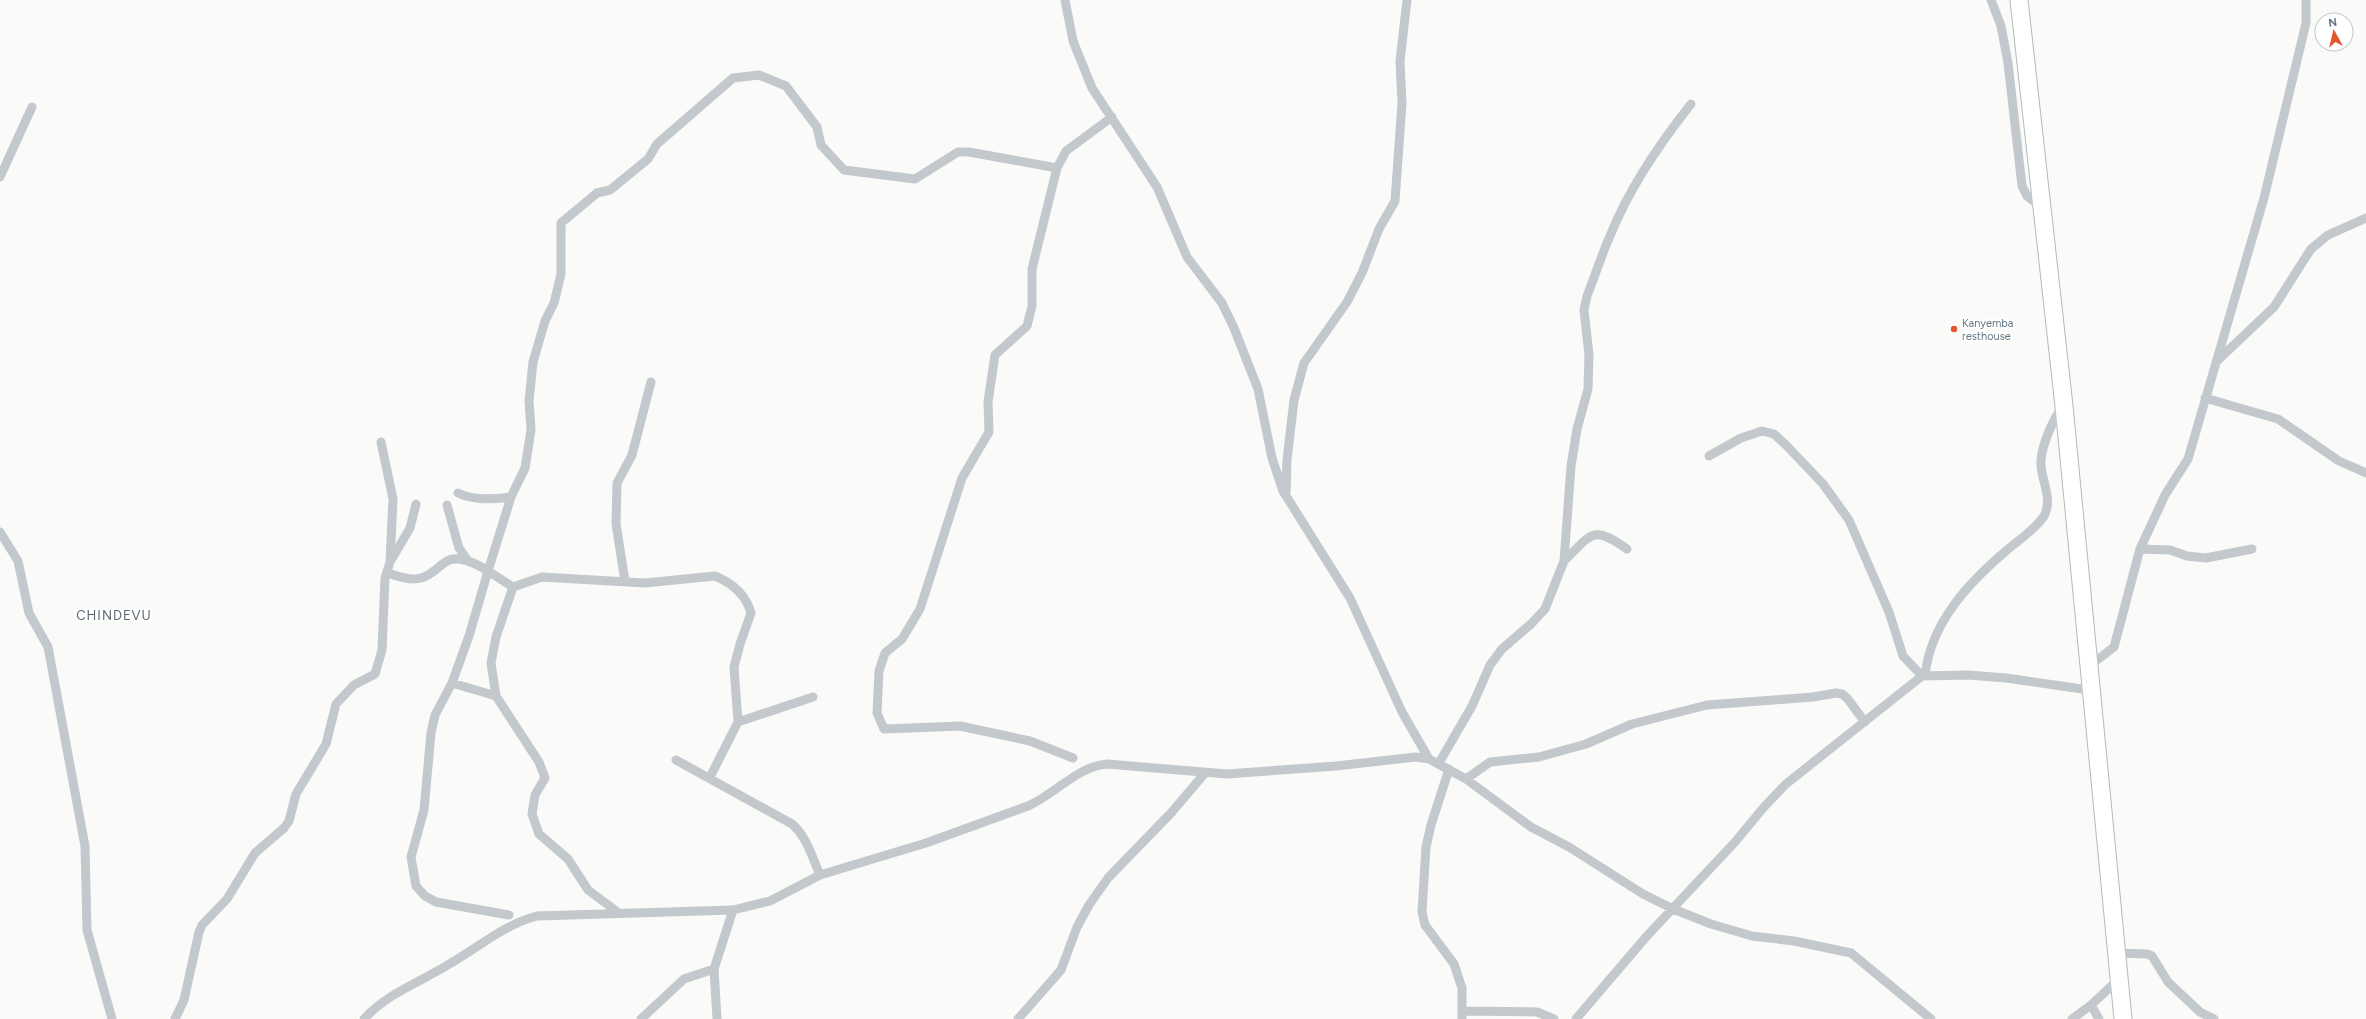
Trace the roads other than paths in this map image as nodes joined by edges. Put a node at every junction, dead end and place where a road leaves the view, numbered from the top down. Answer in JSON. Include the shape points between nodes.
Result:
{"nodes":[{"id":1,"x":1065,"y":0,"type":"edge"},
{"id":2,"x":1407,"y":0,"type":"edge"},
{"id":3,"x":1991,"y":0,"type":"edge"},
{"id":4,"x":2019,"y":0,"type":"edge"},
{"id":5,"x":2306,"y":0,"type":"edge"},
{"id":6,"x":1690,"y":104,"type":"dead end"},
{"id":7,"x":32,"y":107,"type":"dead end"},
{"id":8,"x":1112,"y":117,"type":"junction"},
{"id":9,"x":1057,"y":168,"type":"junction"},
{"id":10,"x":0,"y":177,"type":"edge"},
{"id":11,"x":2042,"y":207,"type":"junction"},
{"id":12,"x":2366,"y":218,"type":"edge"},
{"id":13,"x":2216,"y":362,"type":"junction"},
{"id":14,"x":651,"y":382,"type":"dead end"},
{"id":15,"x":2205,"y":398,"type":"junction"},
{"id":16,"x":2064,"y":406,"type":"junction"},
{"id":17,"x":381,"y":442,"type":"dead end"},
{"id":18,"x":1709,"y":456,"type":"dead end"},
{"id":19,"x":2366,"y":473,"type":"edge"},
{"id":20,"x":458,"y":493,"type":"dead end"},
{"id":21,"x":511,"y":497,"type":"junction"},
{"id":22,"x":1287,"y":497,"type":"junction"},
{"id":23,"x":416,"y":504,"type":"dead end"},
{"id":24,"x":446,"y":505,"type":"dead end"},
{"id":25,"x":0,"y":532,"type":"edge"},
{"id":26,"x":1628,"y":549,"type":"dead end"},
{"id":27,"x":2140,"y":549,"type":"junction"},
{"id":28,"x":2252,"y":550,"type":"dead end"},
{"id":29,"x":468,"y":560,"type":"junction"},
{"id":30,"x":1564,"y":561,"type":"junction"},
{"id":31,"x":390,"y":562,"type":"junction"},
{"id":32,"x":488,"y":571,"type":"junction"},
{"id":33,"x":387,"y":573,"type":"junction"},
{"id":34,"x":625,"y":581,"type":"junction"},
{"id":35,"x":513,"y":587,"type":"junction"},
{"id":36,"x":2088,"y":667,"type":"junction"},
{"id":37,"x":1923,"y":676,"type":"junction"},
{"id":38,"x":452,"y":683,"type":"junction"},
{"id":39,"x":2089,"y":690,"type":"junction"},
{"id":40,"x":496,"y":696,"type":"junction"},
{"id":41,"x":813,"y":697,"type":"dead end"},
{"id":42,"x":738,"y":722,"type":"junction"},
{"id":43,"x":1865,"y":722,"type":"junction"},
{"id":44,"x":1073,"y":758,"type":"dead end"},
{"id":45,"x":1429,"y":759,"type":"junction"},
{"id":46,"x":676,"y":760,"type":"dead end"},
{"id":47,"x":1439,"y":763,"type":"junction"},
{"id":48,"x":1449,"y":769,"type":"junction"},
{"id":49,"x":1205,"y":773,"type":"junction"},
{"id":50,"x":710,"y":777,"type":"junction"},
{"id":51,"x":1466,"y":779,"type":"junction"},
{"id":52,"x":820,"y":875,"type":"junction"},
{"id":53,"x":1674,"y":909,"type":"junction"},
{"id":54,"x":733,"y":910,"type":"junction"},
{"id":55,"x":619,"y":913,"type":"junction"},
{"id":56,"x":509,"y":914,"type":"dead end"},
{"id":57,"x":2117,"y":953,"type":"junction"},
{"id":58,"x":714,"y":969,"type":"junction"},
{"id":59,"x":2120,"y":979,"type":"junction"},
{"id":60,"x":2091,"y":1005,"type":"junction"},
{"id":61,"x":1462,"y":1015,"type":"edge"},
{"id":62,"x":112,"y":1019,"type":"edge"},
{"id":63,"x":175,"y":1019,"type":"edge"},
{"id":64,"x":364,"y":1019,"type":"edge"},
{"id":65,"x":641,"y":1019,"type":"edge"},
{"id":66,"x":717,"y":1019,"type":"edge"},
{"id":67,"x":1018,"y":1019,"type":"edge"},
{"id":68,"x":1554,"y":1019,"type":"edge"},
{"id":69,"x":1576,"y":1019,"type":"edge"},
{"id":70,"x":1931,"y":1019,"type":"edge"},
{"id":71,"x":2072,"y":1019,"type":"edge"},
{"id":72,"x":2099,"y":1019,"type":"edge"},
{"id":73,"x":2123,"y":1019,"type":"edge"},
{"id":74,"x":2214,"y":1019,"type":"edge"}],
"edges":[{"from":1,"to":8,"type":"street","via":[[1074,41],[1086,74],[1092,88]]},
{"from":2,"to":22,"type":"street","via":[[1400,61],[1402,104],[1395,201],[1379,229],[1347,302],[1304,363],[1294,400],[1285,486]]},
{"from":3,"to":11,"type":"street","via":[[2001,26],[2008,63],[2022,186],[2026,196]]},
{"from":4,"to":11,"type":"highway"},
{"from":5,"to":13,"type":"street","via":[[2306,23],[2266,191]]},
{"from":6,"to":30,"type":"street","via":[[1658,149],[1619,217],[1587,296],[1584,310],[1589,355],[1588,389],[1577,429],[1571,466]]},
{"from":7,"to":10,"type":"street"},
{"from":8,"to":9,"type":"street","via":[[1066,151]]},
{"from":8,"to":22,"type":"street","via":[[1157,187],[1187,257],[1222,303],[1234,328],[1258,389],[1272,458]]},
{"from":9,"to":21,"type":"street","via":[[958,152],[915,179],[844,170],[821,145],[817,127],[786,86],[759,75],[733,78],[657,144],[648,159],[610,190],[597,193],[561,223],[561,274],[554,303],[541,332],[533,362],[529,402],[531,430],[525,468]]},
{"from":9,"to":44,"type":"street","via":[[1032,269],[1032,306],[1027,326],[995,355],[988,402],[989,432],[962,478],[920,609],[902,639],[885,653],[879,671],[877,713],[884,729],[960,726],[1030,741]]},
{"from":11,"to":16,"type":"highway"},
{"from":12,"to":13,"type":"street","via":[[2328,235],[2311,249],[2274,307]]},
{"from":13,"to":15,"type":"street"},
{"from":14,"to":34,"type":"street","via":[[632,455],[617,483],[616,524]]},
{"from":15,"to":19,"type":"street","via":[[2278,419],[2339,461]]},
{"from":15,"to":27,"type":"street","via":[[2188,459],[2165,496]]},
{"from":16,"to":36,"type":"highway"},
{"from":16,"to":37,"type":"street","via":[[2052,424],[2041,459],[2048,503],[2044,516],[1992,563],[1953,606],[1930,650]]},
{"from":17,"to":31,"type":"street","via":[[393,499]]},
{"from":18,"to":37,"type":"street","via":[[1741,438],[1762,431],[1774,434],[1787,446],[1823,484],[1850,520],[1889,612],[1901,652]]},
{"from":20,"to":21,"type":"street","via":[[467,498],[481,500]]},
{"from":21,"to":32,"type":"street"},
{"from":22,"to":45,"type":"street","via":[[1350,598],[1402,712]]},
{"from":23,"to":31,"type":"street","via":[[406,537]]},
{"from":24,"to":29,"type":"street","via":[[459,548]]},
{"from":25,"to":62,"type":"street","via":[[18,561],[29,613],[48,647],[85,846],[87,930]]},
{"from":26,"to":30,"type":"street","via":[[1603,534],[1597,534],[1583,541]]},
{"from":27,"to":28,"type":"street","via":[[2170,550],[2187,556],[2206,558]]},
{"from":27,"to":36,"type":"street","via":[[2114,647]]},
{"from":29,"to":32,"type":"street"},
{"from":29,"to":33,"type":"street","via":[[448,560],[422,578],[412,579]]},
{"from":30,"to":47,"type":"street","via":[[1545,608],[1502,649],[1490,665],[1472,706]]},
{"from":31,"to":33,"type":"street"},
{"from":32,"to":35,"type":"street"},
{"from":32,"to":38,"type":"street","via":[[470,636]]},
{"from":33,"to":63,"type":"street","via":[[384,586],[382,650],[375,674],[354,685],[336,704],[326,744],[296,794],[289,821],[255,853],[227,899],[202,925],[198,932],[184,1000]]},
{"from":34,"to":35,"type":"street","via":[[542,577]]},
{"from":34,"to":42,"type":"street","via":[[645,583],[714,576],[725,580],[743,595],[752,613],[734,667]]},
{"from":35,"to":40,"type":"street","via":[[496,636],[491,663]]},
{"from":36,"to":39,"type":"highway"},
{"from":37,"to":39,"type":"street","via":[[1968,675],[2006,678]]},
{"from":37,"to":43,"type":"street"},
{"from":38,"to":40,"type":"street"},
{"from":38,"to":56,"type":"street","via":[[435,715],[431,734],[424,810],[411,857],[413,876],[416,886],[425,896],[436,902]]},
{"from":39,"to":57,"type":"highway"},
{"from":40,"to":55,"type":"street","via":[[539,762],[545,778],[535,795],[532,814],[539,834],[568,859],[588,890]]},
{"from":41,"to":42,"type":"street"},
{"from":42,"to":50,"type":"street"},
{"from":43,"to":51,"type":"street","via":[[1847,698],[1836,693],[1707,705],[1638,722],[1586,744],[1539,757],[1490,762]]},
{"from":43,"to":53,"type":"street","via":[[1786,784]]},
{"from":45,"to":47,"type":"street"},
{"from":45,"to":49,"type":"street","via":[[1416,757],[1283,771]]},
{"from":46,"to":50,"type":"street"},
{"from":47,"to":48,"type":"street"},
{"from":48,"to":51,"type":"street"},
{"from":48,"to":61,"type":"street","via":[[1426,847],[1422,912],[1425,926],[1454,964],[1462,988]]},
{"from":49,"to":52,"type":"street","via":[[1107,764],[1096,766],[1068,781],[1044,799],[1028,806],[926,843]]},
{"from":49,"to":67,"type":"street","via":[[1171,813],[1108,878],[1077,927],[1061,970]]},
{"from":50,"to":52,"type":"street","via":[[800,831]]},
{"from":51,"to":53,"type":"street","via":[[1531,827],[1569,847],[1643,894]]},
{"from":52,"to":54,"type":"street","via":[[770,901]]},
{"from":53,"to":69,"type":"street"},
{"from":53,"to":70,"type":"street","via":[[1711,924],[1752,936],[1794,941],[1852,953]]},
{"from":54,"to":55,"type":"street"},
{"from":54,"to":58,"type":"street"},
{"from":55,"to":64,"type":"street","via":[[528,918],[386,998]]},
{"from":57,"to":59,"type":"highway"},
{"from":57,"to":74,"type":"street","via":[[2152,956],[2168,982],[2200,1012]]},
{"from":58,"to":65,"type":"street","via":[[684,979]]},
{"from":58,"to":66,"type":"street"},
{"from":59,"to":60,"type":"street"},
{"from":59,"to":73,"type":"highway"},
{"from":60,"to":71,"type":"street"},
{"from":60,"to":72,"type":"street"},
{"from":61,"to":68,"type":"street","via":[[1537,1012]]}]}
